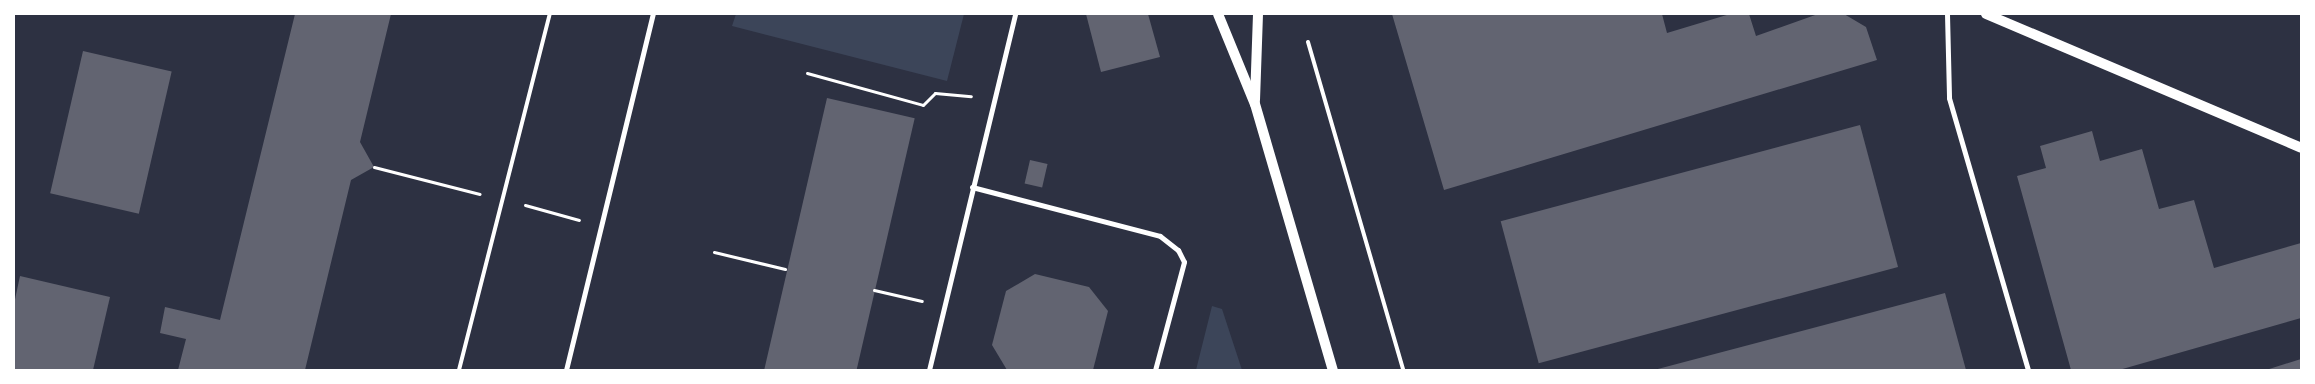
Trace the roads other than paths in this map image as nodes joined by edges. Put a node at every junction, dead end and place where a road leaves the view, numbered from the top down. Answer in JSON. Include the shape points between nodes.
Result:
{"nodes":[{"id":1,"x":550,"y":14,"type":"edge"},
{"id":2,"x":653,"y":14,"type":"edge"},
{"id":3,"x":1014,"y":14,"type":"edge"},
{"id":4,"x":1218,"y":14,"type":"edge"},
{"id":5,"x":1258,"y":14,"type":"edge"},
{"id":6,"x":1947,"y":14,"type":"edge"},
{"id":7,"x":1986,"y":14,"type":"edge"},
{"id":8,"x":1308,"y":42,"type":"dead end"},
{"id":9,"x":1255,"y":104,"type":"junction"},
{"id":10,"x":2301,"y":148,"type":"edge"},
{"id":11,"x":972,"y":187,"type":"junction"},
{"id":12,"x":460,"y":370,"type":"edge"},
{"id":13,"x":566,"y":370,"type":"edge"},
{"id":14,"x":929,"y":370,"type":"edge"},
{"id":15,"x":1155,"y":370,"type":"edge"},
{"id":16,"x":1333,"y":370,"type":"edge"},
{"id":17,"x":1403,"y":370,"type":"edge"},
{"id":18,"x":2028,"y":370,"type":"edge"}],
"edges":[{"from":1,"to":12,"type":"lane"},
{"from":2,"to":13,"type":"street"},
{"from":3,"to":11,"type":"street"},
{"from":4,"to":9,"type":"main road"},
{"from":5,"to":9,"type":"main road"},
{"from":6,"to":18,"type":"street","via":[[1949,98]]},
{"from":7,"to":10,"type":"main road"},
{"from":8,"to":17,"type":"lane"},
{"from":9,"to":16,"type":"main road"},
{"from":11,"to":14,"type":"street"},
{"from":11,"to":15,"type":"street","via":[[1160,236],[1178,250],[1184,262]]}]}
